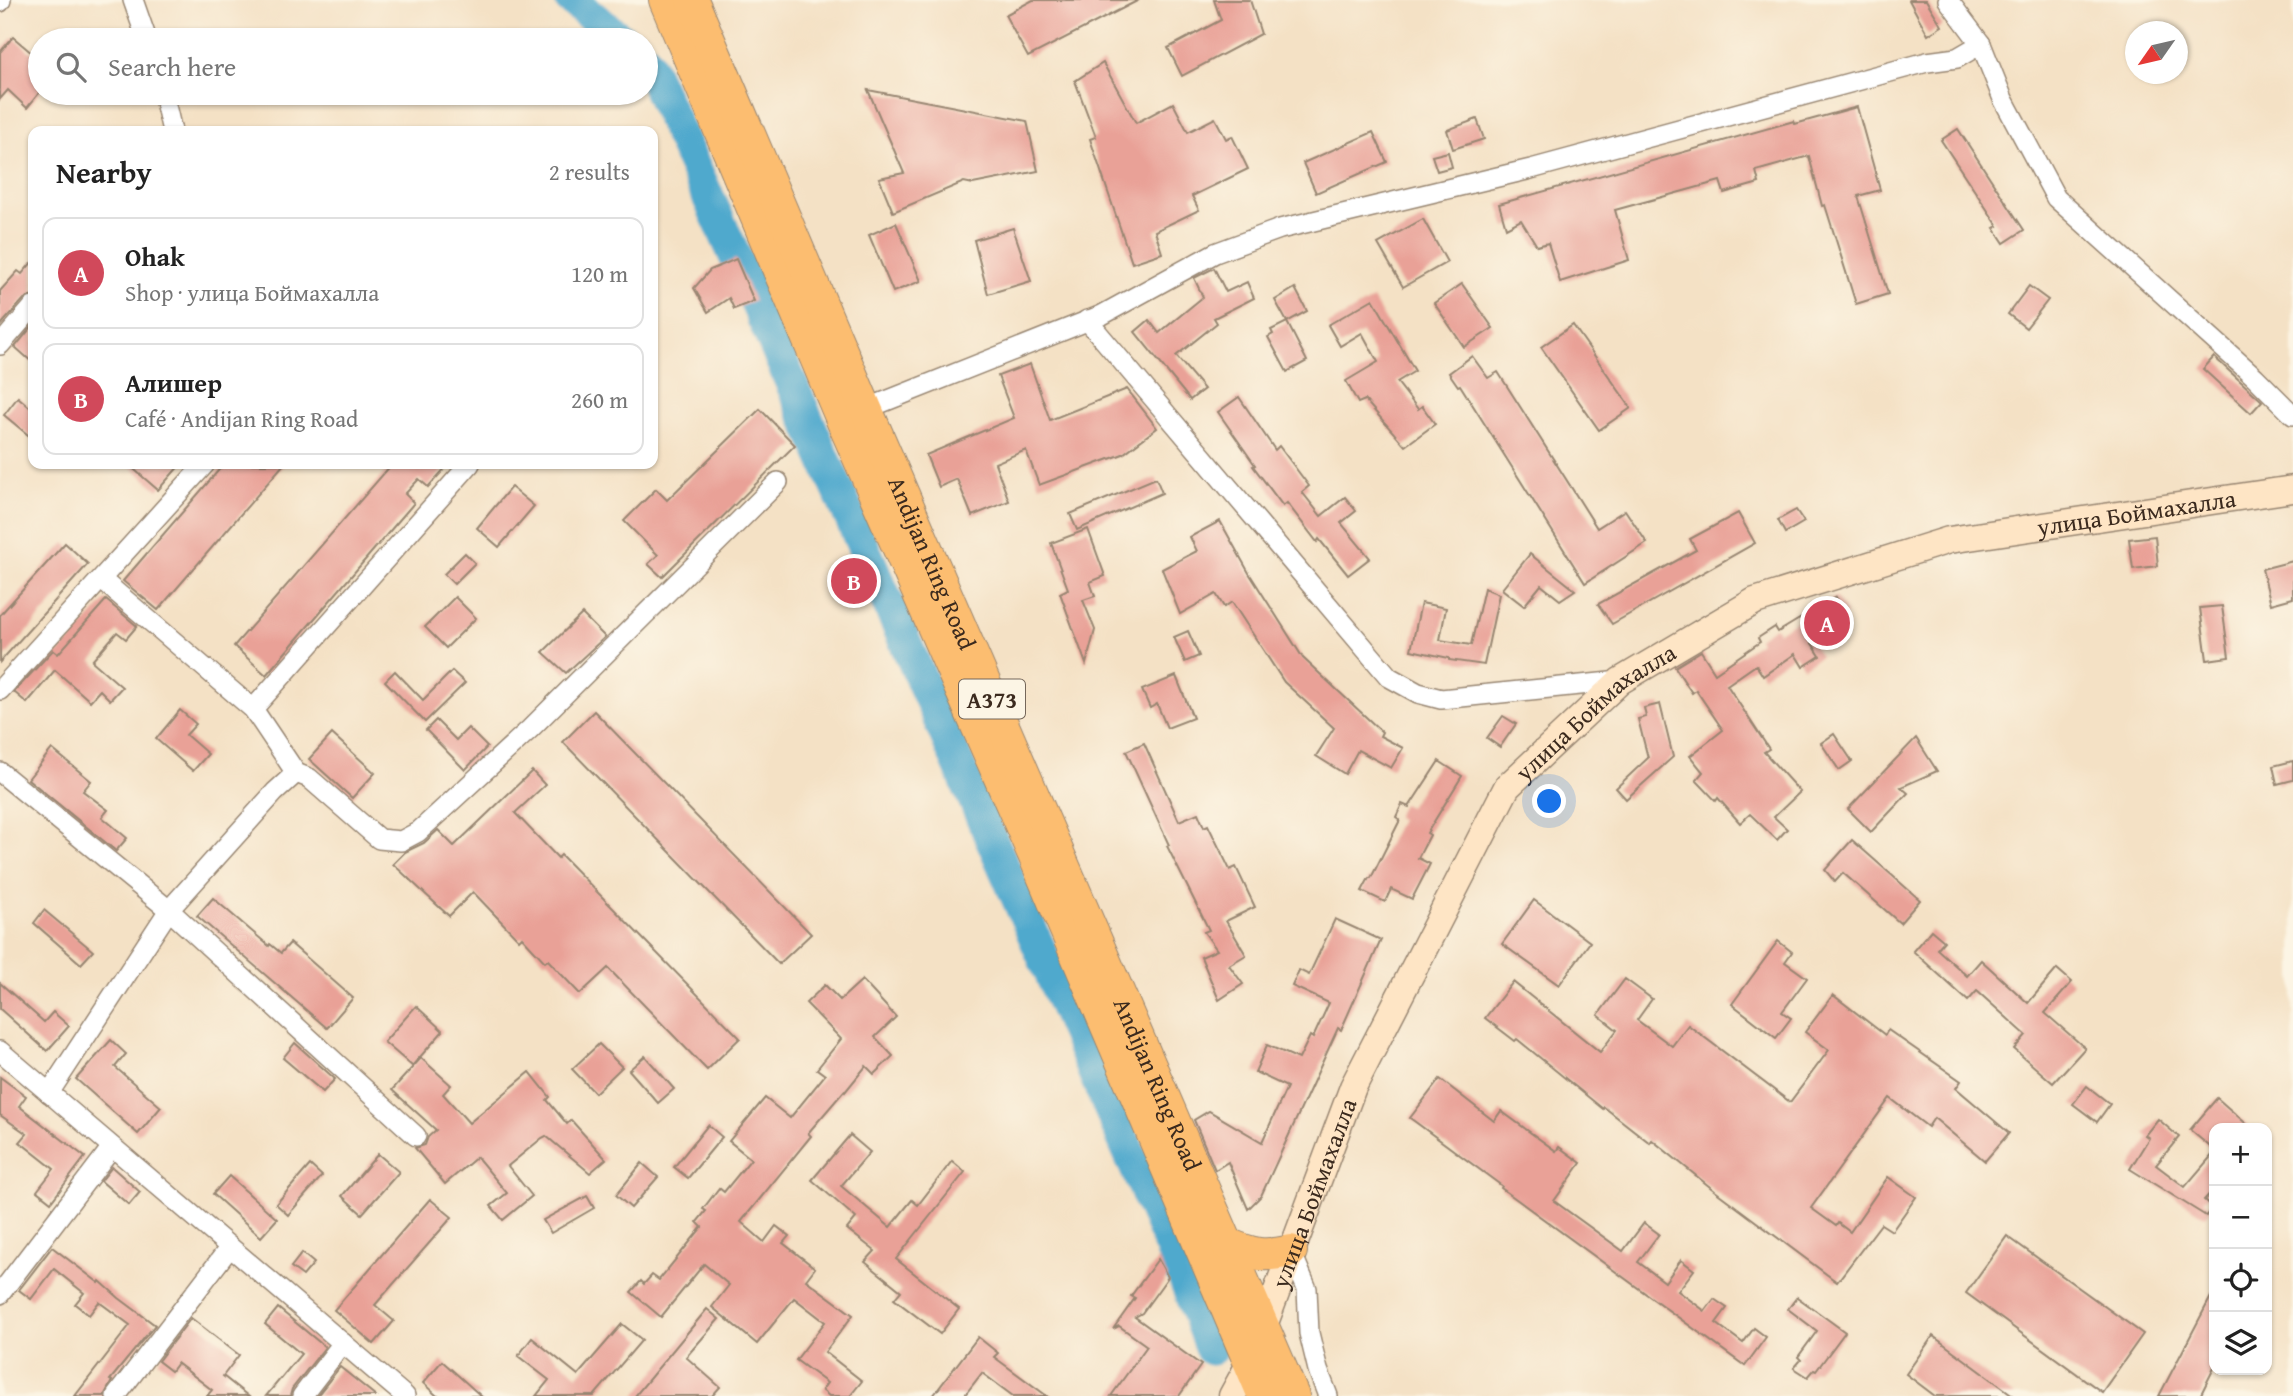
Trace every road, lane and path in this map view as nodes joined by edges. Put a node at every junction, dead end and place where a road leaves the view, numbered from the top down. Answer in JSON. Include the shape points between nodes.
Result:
{"nodes":[{"id":1,"x":133,"y":0,"type":"edge"},
{"id":2,"x":665,"y":0,"type":"edge"},
{"id":3,"x":692,"y":0,"type":"edge"},
{"id":4,"x":1948,"y":0,"type":"edge"},
{"id":5,"x":143,"y":28,"type":"edge"},
{"id":6,"x":1981,"y":44,"type":"junction"},
{"id":7,"x":166,"y":105,"type":"edge"},
{"id":8,"x":171,"y":126,"type":"edge"},
{"id":9,"x":28,"y":313,"type":"edge"},
{"id":10,"x":1087,"y":320,"type":"junction"},
{"id":11,"x":0,"y":345,"type":"edge"},
{"id":12,"x":866,"y":409,"type":"junction"},
{"id":13,"x":2293,"y":415,"type":"edge"},
{"id":14,"x":201,"y":469,"type":"edge"},
{"id":15,"x":466,"y":469,"type":"edge"},
{"id":16,"x":778,"y":482,"type":"dead end"},
{"id":17,"x":2293,"y":489,"type":"edge"},
{"id":18,"x":102,"y":580,"type":"junction"},
{"id":19,"x":1620,"y":681,"type":"junction"},
{"id":20,"x":0,"y":691,"type":"edge"},
{"id":21,"x":253,"y":709,"type":"junction"},
{"id":22,"x":0,"y":772,"type":"edge"},
{"id":23,"x":296,"y":773,"type":"junction"},
{"id":24,"x":169,"y":910,"type":"junction"},
{"id":25,"x":0,"y":1051,"type":"edge"},
{"id":26,"x":49,"y":1093,"type":"junction"},
{"id":27,"x":416,"y":1136,"type":"dead end"},
{"id":28,"x":112,"y":1147,"type":"junction"},
{"id":29,"x":1228,"y":1244,"type":"junction"},
{"id":30,"x":230,"y":1247,"type":"junction"},
{"id":31,"x":1291,"y":1251,"type":"junction"},
{"id":32,"x":0,"y":1294,"type":"edge"},
{"id":33,"x":1264,"y":1326,"type":"junction"},
{"id":34,"x":343,"y":1343,"type":"junction"},
{"id":35,"x":1250,"y":1363,"type":"junction"},
{"id":36,"x":116,"y":1396,"type":"edge"},
{"id":37,"x":302,"y":1396,"type":"edge"},
{"id":38,"x":405,"y":1396,"type":"edge"},
{"id":39,"x":1232,"y":1396,"type":"edge"},
{"id":40,"x":1264,"y":1396,"type":"edge"},
{"id":41,"x":1293,"y":1396,"type":"edge"},
{"id":42,"x":1328,"y":1396,"type":"edge"}],
"edges":[{"from":1,"to":5,"type":"street"},
{"from":2,"to":35,"type":"highway","name":"Andijan Ring Road","number":"A373"},
{"from":3,"to":12,"type":"highway","name":"Andijan Ring Road","number":"A373"},
{"from":4,"to":6,"type":"street"},
{"from":6,"to":10,"type":"street","via":[[1957,58],[1280,229],[1215,253],[1131,301]]},
{"from":6,"to":13,"type":"street","via":[[2003,99],[2056,198]]},
{"from":7,"to":8,"type":"street"},
{"from":9,"to":11,"type":"street"},
{"from":10,"to":12,"type":"street"},
{"from":10,"to":19,"type":"street","via":[[1389,677],[1441,699]]},
{"from":12,"to":29,"type":"highway","name":"Andijan Ring Road","number":"A373"},
{"from":14,"to":18,"type":"street"},
{"from":15,"to":21,"type":"street"},
{"from":16,"to":23,"type":"street","via":[[530,729],[418,832],[401,841],[379,839],[309,778]]},
{"from":17,"to":19,"type":"main road","name":"улица Боймахалла","via":[[1949,540],[1755,600]]},
{"from":18,"to":20,"type":"street"},
{"from":18,"to":21,"type":"street"},
{"from":19,"to":31,"type":"main road","name":"улица Боймахалла","via":[[1507,787],[1353,1087]]},
{"from":21,"to":23,"type":"street"},
{"from":22,"to":24,"type":"street"},
{"from":23,"to":24,"type":"street"},
{"from":24,"to":26,"type":"street"},
{"from":24,"to":27,"type":"street"},
{"from":25,"to":26,"type":"street"},
{"from":26,"to":28,"type":"street"},
{"from":28,"to":30,"type":"street"},
{"from":28,"to":32,"type":"street"},
{"from":29,"to":31,"type":"highway","via":[[1252,1254]]},
{"from":29,"to":33,"type":"highway","name":"Andijan Ring Road","number":"A373"},
{"from":30,"to":34,"type":"street"},
{"from":30,"to":36,"type":"street"},
{"from":31,"to":33,"type":"main road","name":"улица Боймахалла"},
{"from":31,"to":42,"type":"street","via":[[1307,1289],[1310,1334]]},
{"from":33,"to":35,"type":"main road","name":"улица Боймахалла"},
{"from":33,"to":41,"type":"highway","name":"Andijan Ring Road","number":"A373"},
{"from":34,"to":37,"type":"street"},
{"from":34,"to":38,"type":"street"},
{"from":35,"to":39,"type":"main road","name":"улица Боймахалла"},
{"from":35,"to":40,"type":"highway","name":"Andijan Ring Road","number":"A373"}]}
